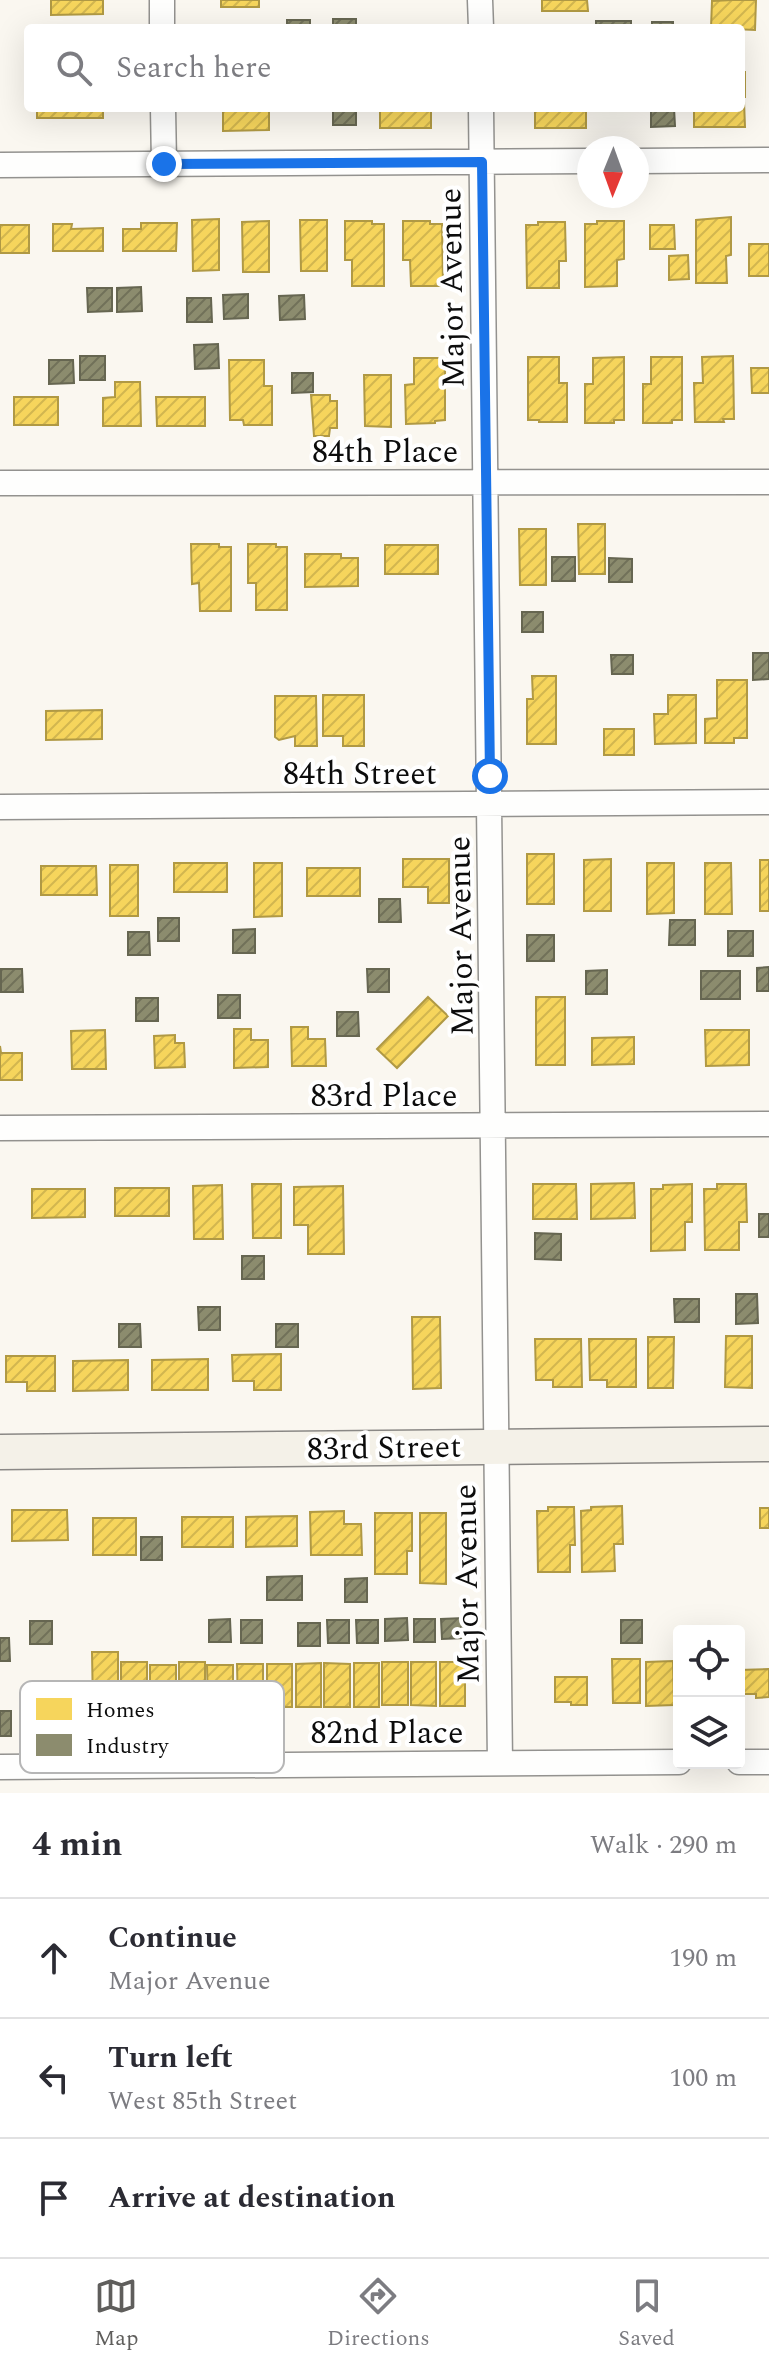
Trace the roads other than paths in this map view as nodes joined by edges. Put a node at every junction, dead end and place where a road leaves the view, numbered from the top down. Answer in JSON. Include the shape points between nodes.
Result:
{"nodes":[{"id":1,"x":162,"y":0,"type":"edge"},
{"id":2,"x":480,"y":0,"type":"edge"},
{"id":3,"x":162,"y":24,"type":"edge"},
{"id":4,"x":481,"y":24,"type":"edge"},
{"id":5,"x":163,"y":112,"type":"edge"},
{"id":6,"x":481,"y":112,"type":"edge"},
{"id":7,"x":769,"y":160,"type":"edge"},
{"id":8,"x":577,"y":161,"type":"edge"},
{"id":9,"x":649,"y":161,"type":"edge"},
{"id":10,"x":482,"y":162,"type":"junction"},
{"id":11,"x":164,"y":164,"type":"junction"},
{"id":12,"x":0,"y":165,"type":"edge"},
{"id":13,"x":769,"y":482,"type":"edge"},
{"id":14,"x":0,"y":483,"type":"edge"},
{"id":15,"x":486,"y":483,"type":"junction"},
{"id":16,"x":769,"y":802,"type":"edge"},
{"id":17,"x":490,"y":804,"type":"junction"},
{"id":18,"x":0,"y":807,"type":"edge"},
{"id":19,"x":769,"y":1124,"type":"edge"},
{"id":20,"x":493,"y":1126,"type":"junction"},
{"id":21,"x":0,"y":1128,"type":"edge"},
{"id":22,"x":769,"y":1444,"type":"edge"},
{"id":23,"x":496,"y":1446,"type":"junction"},
{"id":24,"x":0,"y":1452,"type":"edge"},
{"id":25,"x":673,"y":1762,"type":"edge"},
{"id":26,"x":745,"y":1762,"type":"edge"},
{"id":27,"x":769,"y":1762,"type":"edge"},
{"id":28,"x":500,"y":1763,"type":"junction"},
{"id":29,"x":284,"y":1765,"type":"edge"},
{"id":30,"x":0,"y":1767,"type":"edge"},
{"id":31,"x":20,"y":1767,"type":"edge"}],
"edges":[{"from":1,"to":3,"type":"street"},
{"from":2,"to":4,"type":"street"},
{"from":5,"to":11,"type":"street"},
{"from":6,"to":10,"type":"street","name":"Major Avenue"},
{"from":7,"to":9,"type":"street"},
{"from":8,"to":10,"type":"street"},
{"from":10,"to":11,"type":"street"},
{"from":10,"to":15,"type":"street","name":"Major Avenue"},
{"from":11,"to":12,"type":"street"},
{"from":13,"to":15,"type":"street","name":"84th Place"},
{"from":14,"to":15,"type":"street","name":"84th Place"},
{"from":15,"to":17,"type":"street","name":"Major Avenue"},
{"from":16,"to":17,"type":"street","name":"84th Street"},
{"from":17,"to":18,"type":"street","name":"84th Street"},
{"from":17,"to":20,"type":"street","name":"Major Avenue"},
{"from":19,"to":20,"type":"street","name":"83rd Place"},
{"from":20,"to":21,"type":"street","name":"83rd Place"},
{"from":20,"to":23,"type":"street","name":"Major Avenue"},
{"from":22,"to":23,"type":"street","name":"83rd Street"},
{"from":23,"to":24,"type":"street","name":"83rd Street"},
{"from":23,"to":28,"type":"street","name":"Major Avenue"},
{"from":25,"to":28,"type":"street","name":"82nd Place"},
{"from":26,"to":27,"type":"street"},
{"from":28,"to":29,"type":"street","name":"82nd Place"},
{"from":30,"to":31,"type":"street","name":"82nd Place"}]}
